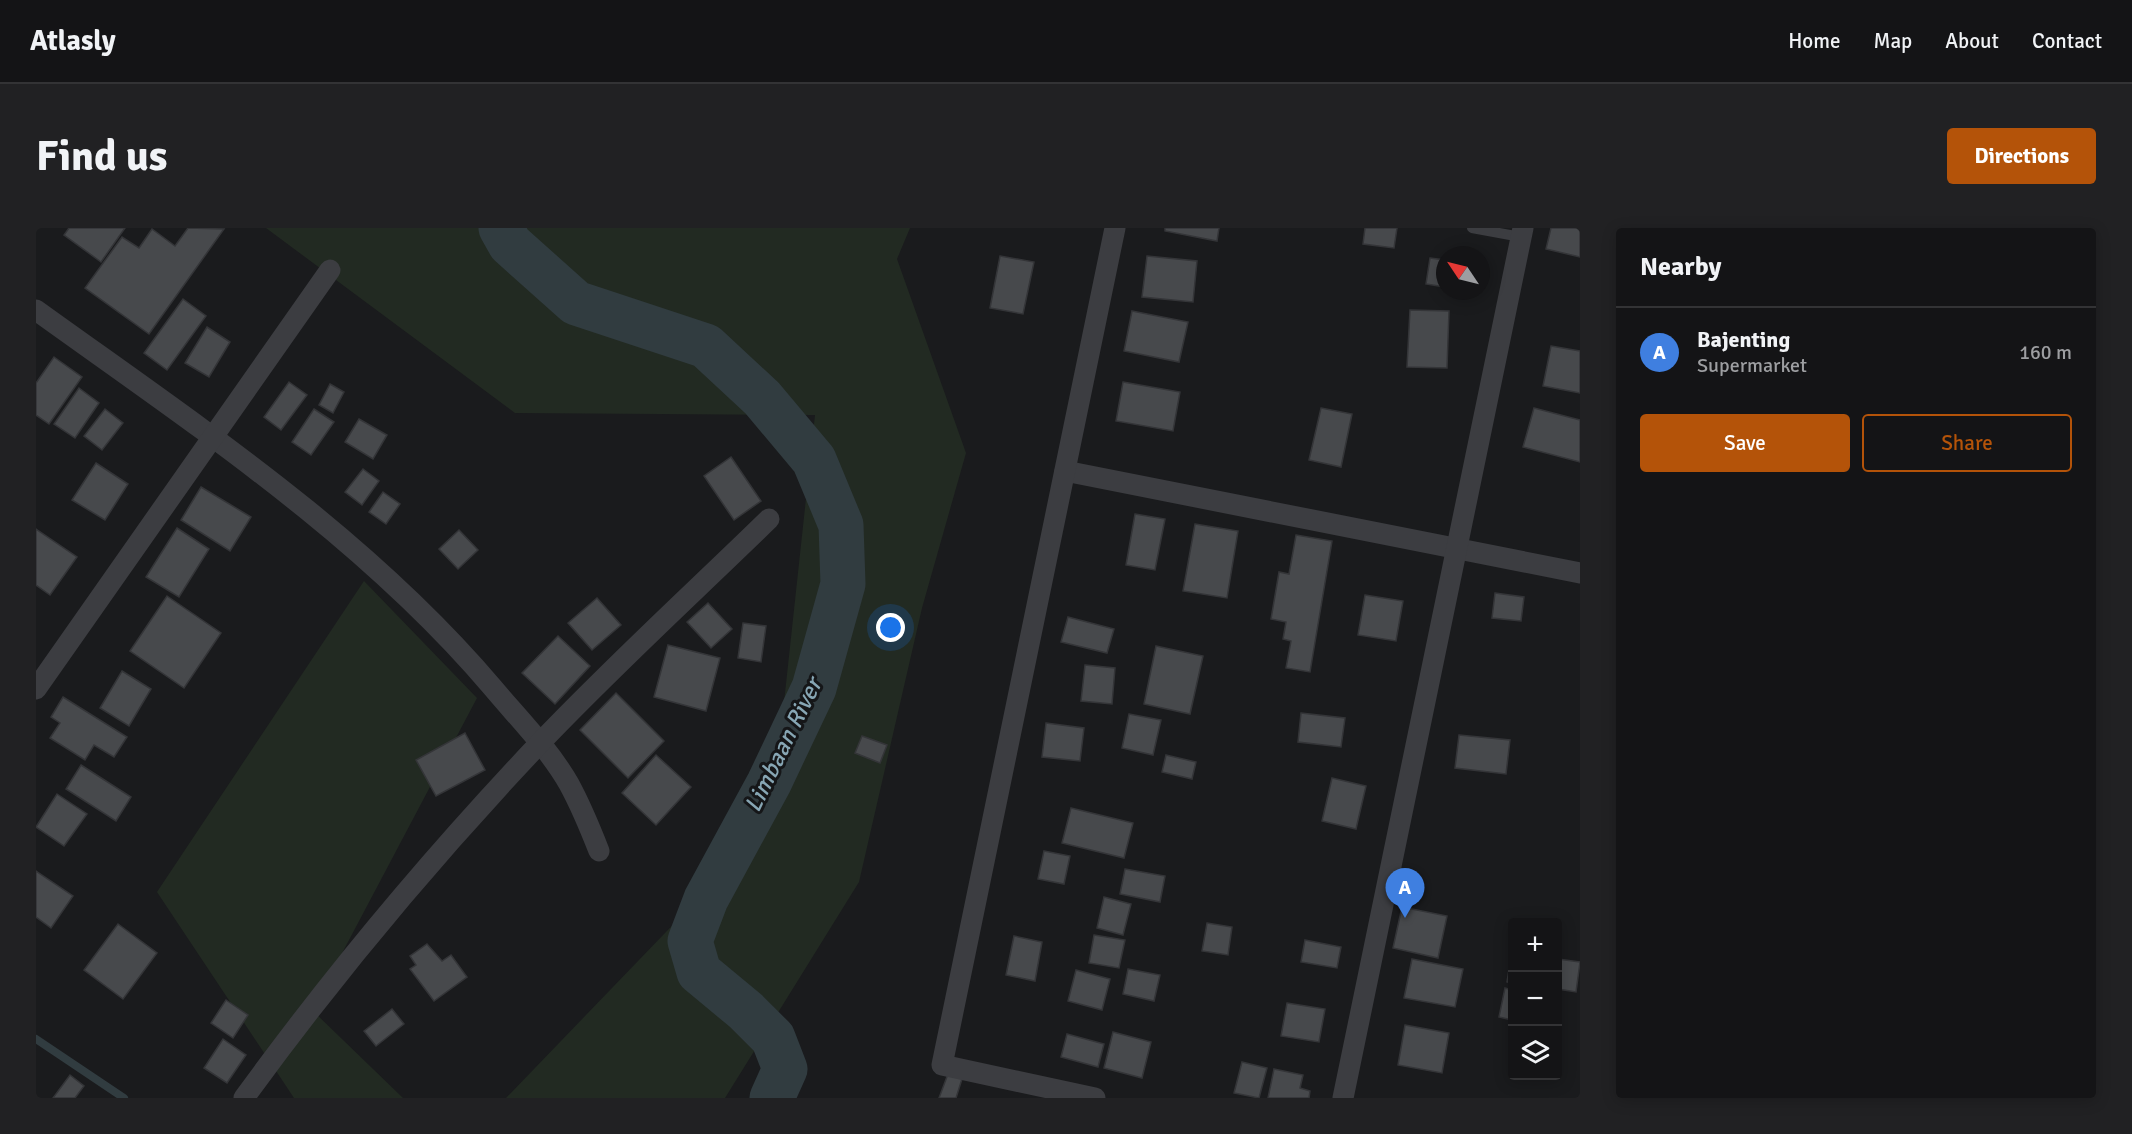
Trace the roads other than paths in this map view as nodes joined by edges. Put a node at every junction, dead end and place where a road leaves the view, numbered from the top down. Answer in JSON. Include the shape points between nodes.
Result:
{"nodes":[{"id":1,"x":1115,"y":228,"type":"edge"},
{"id":2,"x":1472,"y":228,"type":"edge"},
{"id":3,"x":1522,"y":233,"type":"edge"},
{"id":4,"x":330,"y":270,"type":"dead end"},
{"id":5,"x":36,"y":310,"type":"edge"},
{"id":6,"x":214,"y":438,"type":"junction"},
{"id":7,"x":1065,"y":471,"type":"junction"},
{"id":8,"x":769,"y":519,"type":"dead end"},
{"id":9,"x":1458,"y":548,"type":"junction"},
{"id":10,"x":1580,"y":573,"type":"edge"},
{"id":11,"x":36,"y":689,"type":"edge"},
{"id":12,"x":540,"y":743,"type":"junction"},
{"id":13,"x":599,"y":851,"type":"dead end"},
{"id":14,"x":244,"y":1098,"type":"edge"},
{"id":15,"x":1095,"y":1098,"type":"edge"},
{"id":16,"x":1342,"y":1098,"type":"edge"}],
"edges":[{"from":1,"to":7,"type":"street"},
{"from":2,"to":3,"type":"lane"},
{"from":3,"to":9,"type":"street"},
{"from":4,"to":6,"type":"street"},
{"from":5,"to":6,"type":"street"},
{"from":6,"to":11,"type":"street"},
{"from":6,"to":12,"type":"street","via":[[330,526],[436,623]]},
{"from":7,"to":9,"type":"street"},
{"from":7,"to":15,"type":"street","via":[[942,1065]]},
{"from":8,"to":12,"type":"street"},
{"from":9,"to":10,"type":"street"},
{"from":9,"to":16,"type":"street"},
{"from":12,"to":13,"type":"street","via":[[568,782]]},
{"from":12,"to":14,"type":"street","via":[[404,895]]}]}
